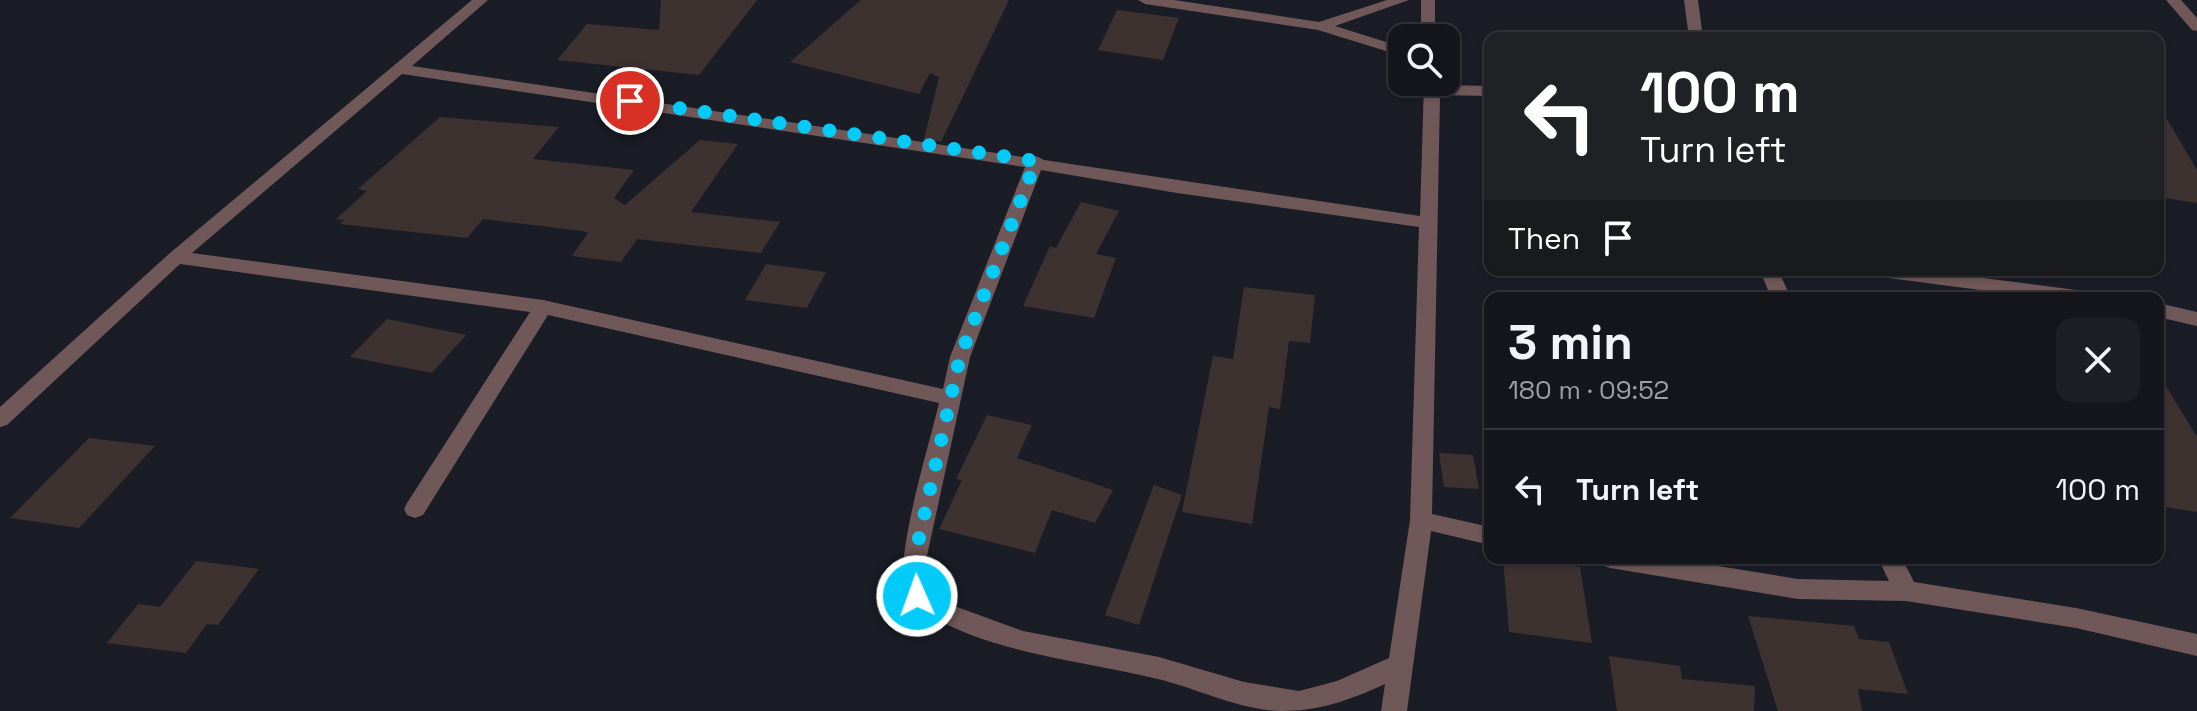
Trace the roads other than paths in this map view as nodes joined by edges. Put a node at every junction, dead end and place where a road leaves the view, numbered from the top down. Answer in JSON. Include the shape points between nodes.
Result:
{"nodes":[{"id":1,"x":481,"y":0,"type":"edge"},
{"id":2,"x":1145,"y":0,"type":"edge"},
{"id":3,"x":1402,"y":0,"type":"edge"},
{"id":4,"x":1428,"y":0,"type":"edge"},
{"id":5,"x":1691,"y":0,"type":"edge"},
{"id":6,"x":2173,"y":0,"type":"edge"},
{"id":7,"x":1428,"y":24,"type":"edge"},
{"id":8,"x":1320,"y":26,"type":"junction"},
{"id":9,"x":2197,"y":27,"type":"edge"},
{"id":10,"x":1695,"y":32,"type":"edge"},
{"id":11,"x":1388,"y":48,"type":"edge"},
{"id":12,"x":399,"y":69,"type":"junction"},
{"id":13,"x":1460,"y":88,"type":"edge"},
{"id":14,"x":1484,"y":90,"type":"edge"},
{"id":15,"x":1432,"y":96,"type":"edge"},
{"id":16,"x":1036,"y":161,"type":"junction"},
{"id":17,"x":1429,"y":223,"type":"junction"},
{"id":18,"x":176,"y":257,"type":"junction"},
{"id":19,"x":1920,"y":276,"type":"edge"},
{"id":20,"x":2045,"y":292,"type":"edge"},
{"id":21,"x":543,"y":307,"type":"junction"},
{"id":22,"x":2164,"y":311,"type":"edge"},
{"id":23,"x":2197,"y":319,"type":"edge"},
{"id":24,"x":951,"y":398,"type":"junction"},
{"id":25,"x":0,"y":419,"type":"edge"},
{"id":26,"x":415,"y":509,"type":"dead end"},
{"id":27,"x":1421,"y":520,"type":"junction"},
{"id":28,"x":1484,"y":535,"type":"edge"},
{"id":29,"x":1646,"y":564,"type":"edge"},
{"id":30,"x":1893,"y":564,"type":"edge"},
{"id":31,"x":1906,"y":591,"type":"junction"},
{"id":32,"x":2197,"y":645,"type":"edge"},
{"id":33,"x":1401,"y":664,"type":"junction"},
{"id":34,"x":1394,"y":711,"type":"edge"}],
"edges":[{"from":1,"to":12,"type":"street"},
{"from":2,"to":8,"type":"street"},
{"from":3,"to":8,"type":"street"},
{"from":4,"to":7,"type":"street"},
{"from":5,"to":10,"type":"street"},
{"from":6,"to":9,"type":"street"},
{"from":8,"to":11,"type":"street"},
{"from":12,"to":16,"type":"street"},
{"from":12,"to":18,"type":"street"},
{"from":13,"to":14,"type":"street"},
{"from":15,"to":17,"type":"street"},
{"from":16,"to":17,"type":"street","via":[[1143,182]]},
{"from":16,"to":24,"type":"street","via":[[960,357]]},
{"from":17,"to":27,"type":"street"},
{"from":18,"to":21,"type":"street"},
{"from":18,"to":25,"type":"street"},
{"from":19,"to":20,"type":"street"},
{"from":21,"to":24,"type":"street"},
{"from":21,"to":26,"type":"street"},
{"from":22,"to":23,"type":"street"},
{"from":24,"to":33,"type":"street","via":[[915,556],[917,596],[948,614],[1022,642],[1159,668],[1244,694],[1299,703],[1341,692]]},
{"from":27,"to":28,"type":"street"},
{"from":27,"to":33,"type":"street"},
{"from":29,"to":31,"type":"street","via":[[1798,589]]},
{"from":30,"to":31,"type":"street"},
{"from":31,"to":32,"type":"street","via":[[2076,618]]},
{"from":33,"to":34,"type":"street"}]}
